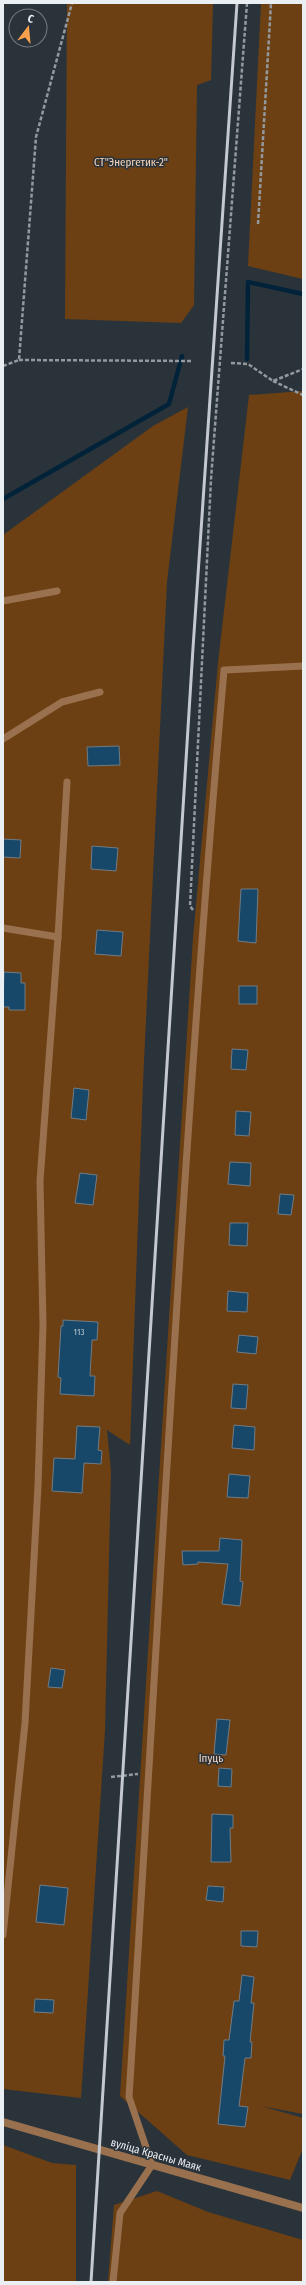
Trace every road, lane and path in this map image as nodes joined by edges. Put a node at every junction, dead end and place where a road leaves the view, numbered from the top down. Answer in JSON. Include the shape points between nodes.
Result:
{"nodes":[{"id":1,"x":72,"y":3,"type":"edge"},
{"id":2,"x":247,"y":3,"type":"edge"},
{"id":3,"x":271,"y":3,"type":"edge"},
{"id":4,"x":258,"y":224,"type":"dead end"},
{"id":5,"x":19,"y":360,"type":"junction"},
{"id":6,"x":192,"y":361,"type":"dead end"},
{"id":7,"x":231,"y":363,"type":"dead end"},
{"id":8,"x":3,"y":366,"type":"edge"},
{"id":9,"x":303,"y":369,"type":"edge"},
{"id":10,"x":273,"y":381,"type":"junction"},
{"id":11,"x":303,"y":395,"type":"edge"},
{"id":12,"x":57,"y":590,"type":"dead end"},
{"id":13,"x":3,"y":601,"type":"edge"},
{"id":14,"x":303,"y":666,"type":"edge"},
{"id":15,"x":100,"y":692,"type":"dead end"},
{"id":16,"x":3,"y":739,"type":"edge"},
{"id":17,"x":67,"y":782,"type":"dead end"},
{"id":18,"x":204,"y":925,"type":"junction"},
{"id":19,"x":3,"y":928,"type":"edge"},
{"id":20,"x":58,"y":937,"type":"junction"},
{"id":21,"x":149,"y":1774,"type":"junction"},
{"id":22,"x":111,"y":1777,"type":"dead end"},
{"id":23,"x":3,"y":1936,"type":"edge"},
{"id":24,"x":3,"y":2122,"type":"edge"},
{"id":25,"x":152,"y":2165,"type":"junction"},
{"id":26,"x":303,"y":2208,"type":"edge"},
{"id":27,"x":113,"y":2282,"type":"edge"}],
"edges":[{"from":1,"to":5,"type":"path","via":[[36,137]]},
{"from":2,"to":18,"type":"path","via":[[211,479],[191,882],[190,906]]},
{"from":3,"to":4,"type":"path"},
{"from":5,"to":6,"type":"path"},
{"from":5,"to":8,"type":"path"},
{"from":7,"to":10,"type":"path","via":[[248,364]]},
{"from":9,"to":10,"type":"path"},
{"from":10,"to":11,"type":"path"},
{"from":12,"to":13,"type":"lane"},
{"from":14,"to":18,"type":"lane","via":[[224,670]]},
{"from":15,"to":16,"type":"lane","via":[[62,702]]},
{"from":17,"to":20,"type":"lane"},
{"from":18,"to":21,"type":"lane","via":[[166,1471]]},
{"from":19,"to":20,"type":"lane"},
{"from":20,"to":23,"type":"lane","via":[[40,1181],[43,1325],[38,1494],[24,1723]]},
{"from":21,"to":22,"type":"path"},
{"from":21,"to":25,"type":"lane","via":[[129,2097]]},
{"from":24,"to":25,"type":"street","name":"вуліца Красны Маяк"},
{"from":25,"to":26,"type":"street","name":"вуліца Красны Маяк"},
{"from":25,"to":27,"type":"lane","via":[[120,2213]]}]}
